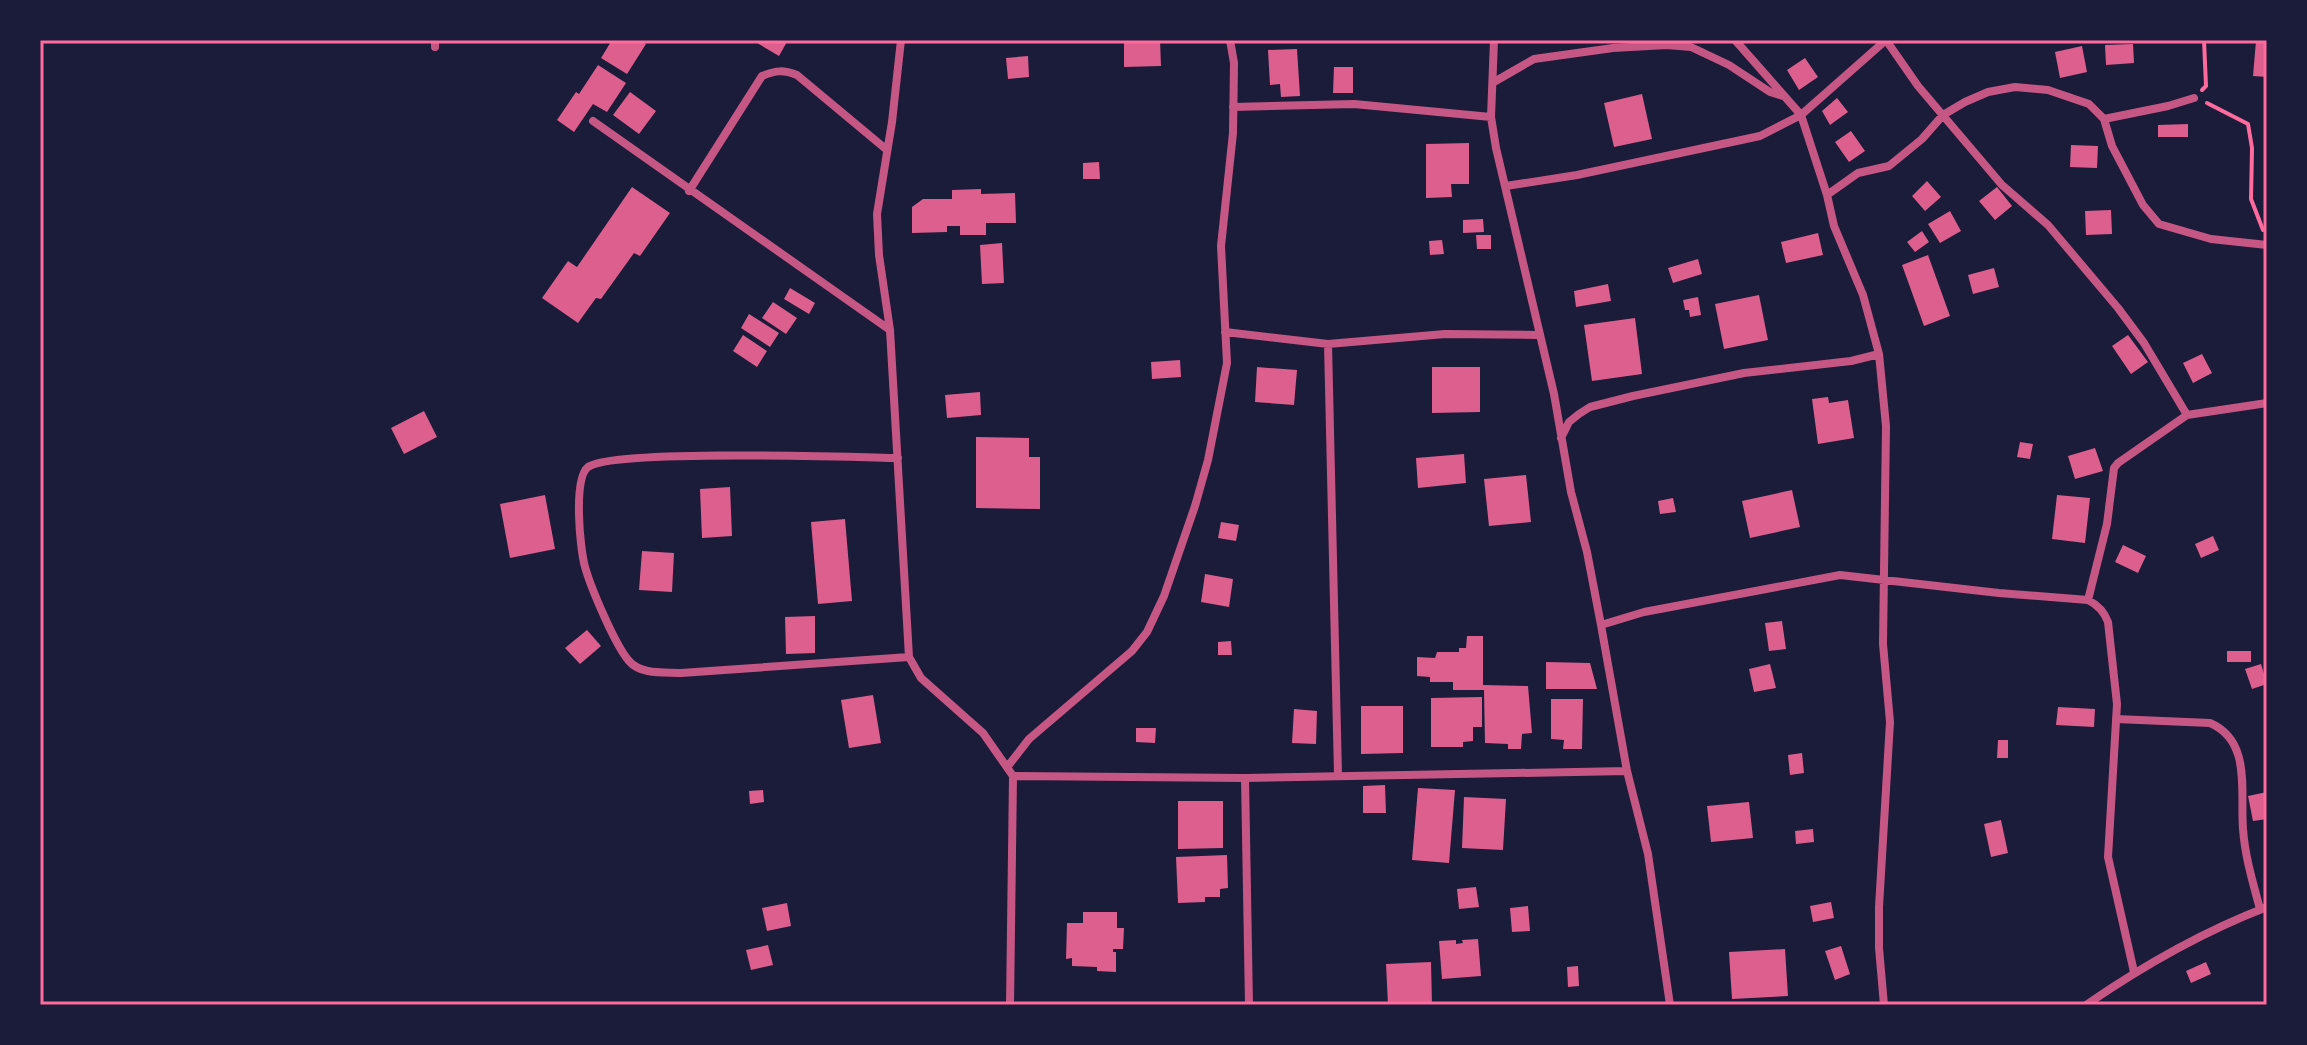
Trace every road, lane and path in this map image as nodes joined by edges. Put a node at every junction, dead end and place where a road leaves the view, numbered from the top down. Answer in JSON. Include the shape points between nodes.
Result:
{"nodes":[{"id":1,"x":901,"y":40,"type":"edge"},
{"id":2,"x":1230,"y":40,"type":"edge"},
{"id":3,"x":1494,"y":40,"type":"edge"},
{"id":4,"x":1735,"y":40,"type":"edge"},
{"id":5,"x":1886,"y":40,"type":"edge"},
{"id":6,"x":2204,"y":40,"type":"edge"},
{"id":7,"x":1494,"y":82,"type":"junction"},
{"id":8,"x":1784,"y":96,"type":"junction"},
{"id":9,"x":2194,"y":98,"type":"junction"},
{"id":10,"x":1233,"y":107,"type":"junction"},
{"id":11,"x":1801,"y":115,"type":"junction"},
{"id":12,"x":1943,"y":115,"type":"junction"},
{"id":13,"x":1491,"y":117,"type":"junction"},
{"id":14,"x":2104,"y":119,"type":"junction"},
{"id":15,"x":593,"y":121,"type":"dead end"},
{"id":16,"x":887,"y":150,"type":"junction"},
{"id":17,"x":1506,"y":186,"type":"junction"},
{"id":18,"x":689,"y":191,"type":"junction"},
{"id":19,"x":1827,"y":195,"type":"junction"},
{"id":20,"x":2267,"y":242,"type":"edge"},
{"id":21,"x":890,"y":330,"type":"junction"},
{"id":22,"x":1225,"y":332,"type":"junction"},
{"id":23,"x":1539,"y":335,"type":"junction"},
{"id":24,"x":1328,"y":344,"type":"junction"},
{"id":25,"x":1879,"y":354,"type":"junction"},
{"id":26,"x":2267,"y":403,"type":"edge"},
{"id":27,"x":2187,"y":415,"type":"junction"},
{"id":28,"x":1561,"y":439,"type":"junction"},
{"id":29,"x":898,"y":458,"type":"junction"},
{"id":30,"x":1885,"y":580,"type":"junction"},
{"id":31,"x":2088,"y":600,"type":"junction"},
{"id":32,"x":1601,"y":625,"type":"junction"},
{"id":33,"x":909,"y":657,"type":"junction"},
{"id":34,"x":2116,"y":719,"type":"junction"},
{"id":35,"x":1008,"y":766,"type":"junction"},
{"id":36,"x":1627,"y":771,"type":"junction"},
{"id":37,"x":1338,"y":775,"type":"junction"},
{"id":38,"x":1013,"y":776,"type":"junction"},
{"id":39,"x":1245,"y":778,"type":"junction"},
{"id":40,"x":2264,"y":908,"type":"edge"},
{"id":41,"x":2134,"y":972,"type":"junction"},
{"id":42,"x":1010,"y":1005,"type":"edge"},
{"id":43,"x":1249,"y":1005,"type":"edge"},
{"id":44,"x":1670,"y":1005,"type":"edge"},
{"id":45,"x":1884,"y":1005,"type":"edge"},
{"id":46,"x":2086,"y":1005,"type":"edge"}],
"edges":[{"from":1,"to":16,"type":"street"},
{"from":2,"to":10,"type":"street"},
{"from":3,"to":7,"type":"street"},
{"from":4,"to":8,"type":"street"},
{"from":5,"to":11,"type":"street"},
{"from":5,"to":12,"type":"street"},
{"from":6,"to":9,"type":"path","via":[[2206,86]]},
{"from":7,"to":8,"type":"street","via":[[1534,59],[1667,45],[1691,47]]},
{"from":7,"to":13,"type":"street"},
{"from":8,"to":11,"type":"street"},
{"from":9,"to":14,"type":"street"},
{"from":9,"to":20,"type":"path","via":[[2248,124],[2251,199]]},
{"from":10,"to":13,"type":"street","via":[[1354,104]]},
{"from":10,"to":22,"type":"street","via":[[1221,246]]},
{"from":11,"to":17,"type":"street","via":[[1760,136]]},
{"from":11,"to":19,"type":"street"},
{"from":12,"to":14,"type":"street","via":[[1988,92],[2015,87],[2067,95],[2089,104]]},
{"from":12,"to":19,"type":"street","via":[[1889,166],[1858,173]]},
{"from":12,"to":27,"type":"street","via":[[2118,308]]},
{"from":13,"to":17,"type":"street"},
{"from":14,"to":20,"type":"street","via":[[2112,146],[2159,224],[2211,239]]},
{"from":15,"to":18,"type":"street"},
{"from":16,"to":18,"type":"street","via":[[797,75],[774,71],[762,76]]},
{"from":16,"to":21,"type":"street","via":[[877,214]]},
{"from":17,"to":23,"type":"street"},
{"from":18,"to":21,"type":"street"},
{"from":19,"to":25,"type":"street"},
{"from":21,"to":29,"type":"street"},
{"from":22,"to":24,"type":"street"},
{"from":22,"to":35,"type":"street","via":[[1227,363],[1208,460],[1147,632],[1029,739]]},
{"from":23,"to":24,"type":"street","via":[[1445,334]]},
{"from":23,"to":28,"type":"street"},
{"from":24,"to":37,"type":"street"},
{"from":25,"to":28,"type":"street","via":[[1744,373],[1604,404],[1569,422]]},
{"from":25,"to":30,"type":"street","via":[[1886,426]]},
{"from":26,"to":27,"type":"street"},
{"from":27,"to":31,"type":"street","via":[[2114,468]]},
{"from":28,"to":32,"type":"street"},
{"from":29,"to":33,"type":"street"},
{"from":29,"to":33,"type":"street","via":[[797,455],[598,463],[580,479],[579,512],[584,566],[603,613],[629,662],[644,671]]},
{"from":30,"to":31,"type":"street"},
{"from":30,"to":32,"type":"street","via":[[1840,575]]},
{"from":30,"to":45,"type":"street","via":[[1883,644],[1890,722],[1879,948]]},
{"from":31,"to":34,"type":"street","via":[[2108,622]]},
{"from":32,"to":36,"type":"street"},
{"from":33,"to":35,"type":"street","via":[[921,678],[983,733]]},
{"from":34,"to":40,"type":"street","via":[[2210,723],[2231,737],[2242,768],[2248,868]]},
{"from":34,"to":41,"type":"street","via":[[2108,857]]},
{"from":35,"to":38,"type":"street"},
{"from":36,"to":37,"type":"street"},
{"from":36,"to":44,"type":"street","via":[[1648,854]]},
{"from":37,"to":39,"type":"street"},
{"from":38,"to":39,"type":"street"},
{"from":38,"to":42,"type":"street"},
{"from":39,"to":43,"type":"street"},
{"from":40,"to":41,"type":"street","via":[[2213,928]]},
{"from":41,"to":46,"type":"street"}]}
